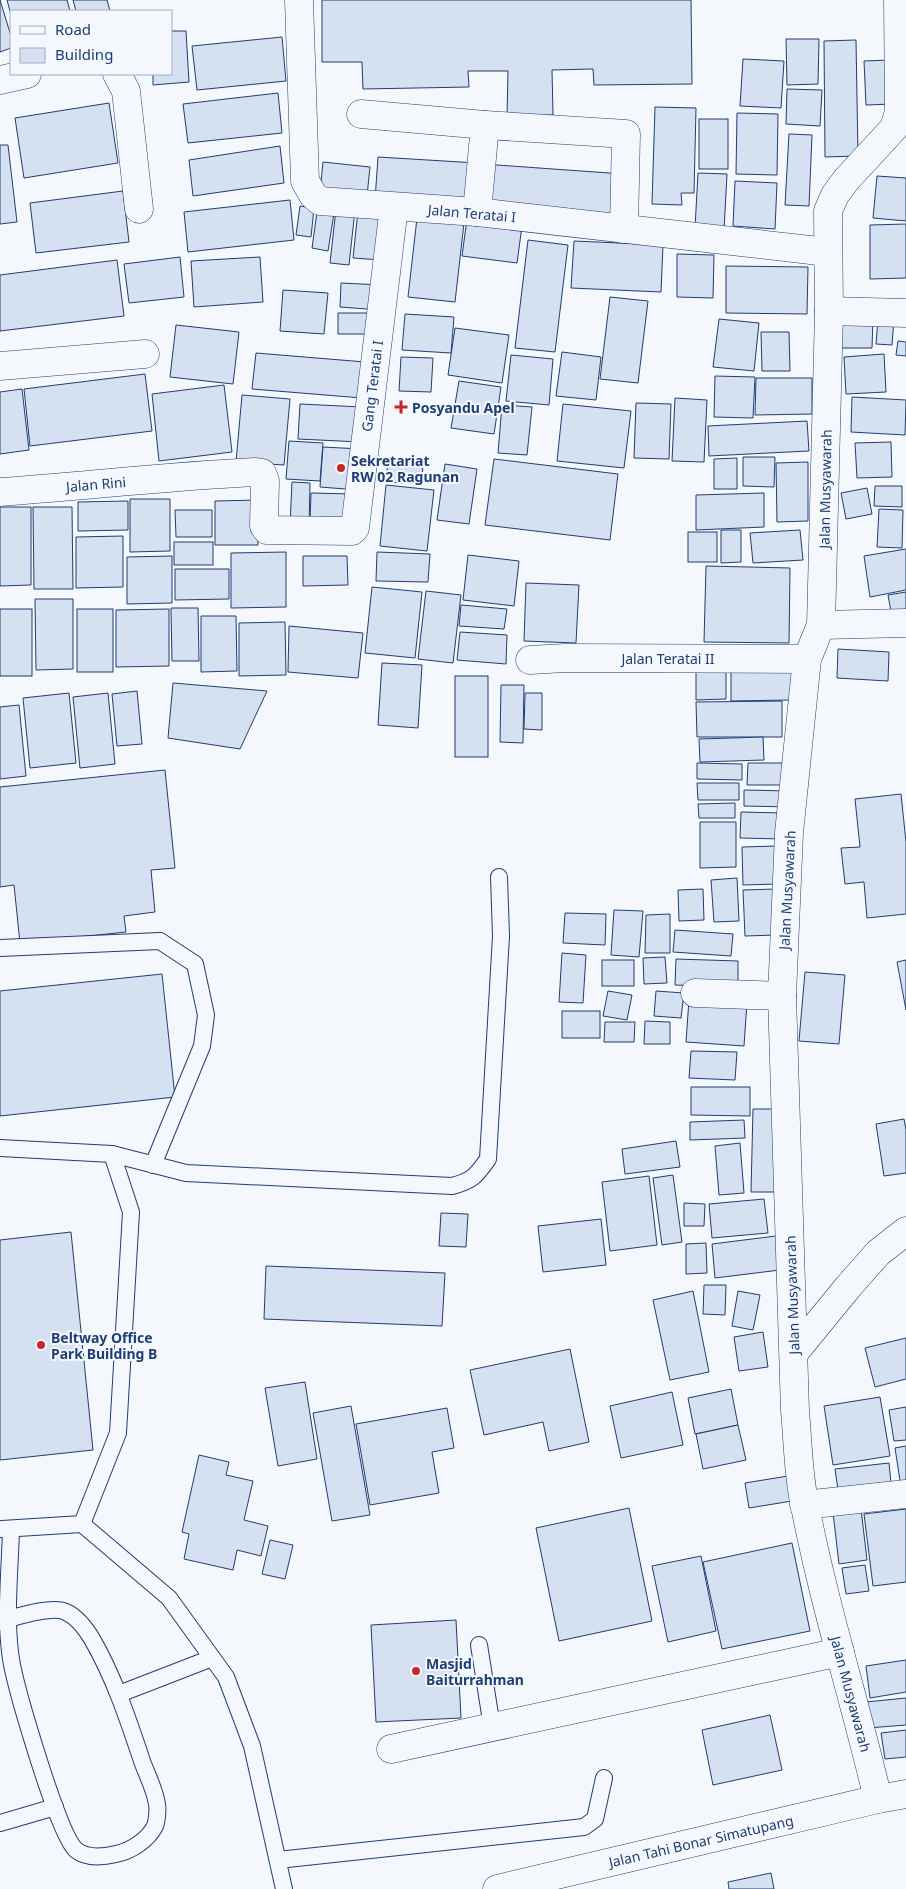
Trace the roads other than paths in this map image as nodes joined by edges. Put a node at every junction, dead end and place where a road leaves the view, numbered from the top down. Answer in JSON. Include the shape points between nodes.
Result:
{"nodes":[{"id":1,"x":299,"y":0,"type":"edge"},
{"id":2,"x":898,"y":0,"type":"edge"},
{"id":3,"x":22,"y":75,"type":"edge"},
{"id":4,"x":118,"y":75,"type":"edge"},
{"id":5,"x":0,"y":80,"type":"edge"},
{"id":6,"x":361,"y":114,"type":"dead end"},
{"id":7,"x":485,"y":125,"type":"junction"},
{"id":8,"x":394,"y":207,"type":"junction"},
{"id":9,"x":139,"y":209,"type":"dead end"},
{"id":10,"x":477,"y":212,"type":"junction"},
{"id":11,"x":624,"y":229,"type":"junction"},
{"id":12,"x":828,"y":252,"type":"junction"},
{"id":13,"x":829,"y":311,"type":"junction"},
{"id":14,"x":906,"y":313,"type":"edge"},
{"id":15,"x":145,"y":354,"type":"dead end"},
{"id":16,"x":0,"y":366,"type":"edge"},
{"id":17,"x":192,"y":475,"type":"joint"},
{"id":18,"x":0,"y":492,"type":"edge"},
{"id":19,"x":906,"y":623,"type":"edge"},
{"id":20,"x":821,"y":625,"type":"junction"},
{"id":21,"x":807,"y":659,"type":"junction"},
{"id":22,"x":530,"y":660,"type":"dead end"},
{"id":23,"x":499,"y":877,"type":"dead end"},
{"id":24,"x":0,"y":948,"type":"edge"},
{"id":25,"x":695,"y":992,"type":"dead end"},
{"id":26,"x":782,"y":996,"type":"junction"},
{"id":27,"x":0,"y":1148,"type":"edge"},
{"id":28,"x":112,"y":1154,"type":"junction"},
{"id":29,"x":153,"y":1165,"type":"junction"},
{"id":30,"x":906,"y":1231,"type":"edge"},
{"id":31,"x":794,"y":1353,"type":"junction"},
{"id":32,"x":906,"y":1494,"type":"edge"},
{"id":33,"x":804,"y":1505,"type":"junction"},
{"id":34,"x":82,"y":1524,"type":"junction"},
{"id":35,"x":6,"y":1529,"type":"edge"},
{"id":36,"x":4,"y":1621,"type":"edge"},
{"id":37,"x":479,"y":1645,"type":"dead end"},
{"id":38,"x":840,"y":1652,"type":"junction"},
{"id":39,"x":212,"y":1658,"type":"junction"},
{"id":40,"x":120,"y":1694,"type":"junction"},
{"id":41,"x":492,"y":1727,"type":"junction"},
{"id":42,"x":391,"y":1749,"type":"dead end"},
{"id":43,"x":604,"y":1778,"type":"dead end"},
{"id":44,"x":906,"y":1794,"type":"edge"},
{"id":45,"x":878,"y":1799,"type":"junction"},
{"id":46,"x":55,"y":1807,"type":"junction"},
{"id":47,"x":0,"y":1823,"type":"edge"},
{"id":48,"x":278,"y":1860,"type":"junction"},
{"id":49,"x":284,"y":1889,"type":"edge"},
{"id":50,"x":497,"y":1889,"type":"edge"}],
"edges":[{"from":1,"to":8,"type":"main road","name":"Jalan Teratai I","via":[[305,181],[308,189],[320,200]]},
{"from":2,"to":12,"type":"main road","name":"Jalan Musyawarah","via":[[900,112],[894,128],[846,180],[828,210]]},
{"from":3,"to":5,"type":"main road"},
{"from":4,"to":9,"type":"main road","via":[[126,91]]},
{"from":6,"to":7,"type":"main road"},
{"from":7,"to":10,"type":"main road"},
{"from":7,"to":11,"type":"main road","via":[[626,134]]},
{"from":8,"to":10,"type":"main road","name":"Jalan Teratai I"},
{"from":8,"to":17,"type":"main road","name":"Gang Teratai I","via":[[355,528],[347,532],[266,530],[262,473]]},
{"from":10,"to":11,"type":"main road","name":"Jalan Teratai I"},
{"from":11,"to":12,"type":"main road","name":"Jalan Teratai I"},
{"from":12,"to":13,"type":"main road","name":"Jalan Musyawarah"},
{"from":13,"to":14,"type":"main road"},
{"from":13,"to":20,"type":"main road","name":"Jalan Musyawarah"},
{"from":15,"to":16,"type":"main road"},
{"from":17,"to":18,"type":"main road","name":"Jalan Rini"},
{"from":19,"to":20,"type":"main road"},
{"from":20,"to":21,"type":"main road","name":"Jalan Musyawarah"},
{"from":21,"to":22,"type":"main road","name":"Jalan Teratai II"},
{"from":21,"to":26,"type":"main road","name":"Jalan Musyawarah","via":[[789,832]]},
{"from":23,"to":29,"type":"lane","via":[[501,936],[488,1159],[477,1175],[468,1182],[452,1186],[186,1173]]},
{"from":24,"to":29,"type":"lane","via":[[160,941],[195,964],[206,1015],[202,1046]]},
{"from":25,"to":26,"type":"main road"},
{"from":26,"to":31,"type":"main road","name":"Jalan Musyawarah"},
{"from":27,"to":28,"type":"lane"},
{"from":28,"to":29,"type":"lane"},
{"from":28,"to":34,"type":"lane","via":[[131,1212],[118,1433]]},
{"from":30,"to":31,"type":"main road","via":[[878,1253]]},
{"from":31,"to":33,"type":"main road","name":"Jalan Musyawarah","via":[[795,1411]]},
{"from":32,"to":33,"type":"main road"},
{"from":33,"to":38,"type":"main road","name":"Jalan Musyawarah"},
{"from":34,"to":35,"type":"lane"},
{"from":34,"to":39,"type":"lane","via":[[169,1598]]},
{"from":35,"to":36,"type":"lane"},
{"from":36,"to":40,"type":"lane","via":[[47,1610],[65,1611],[91,1637]]},
{"from":36,"to":46,"type":"lane","via":[[12,1664]]},
{"from":37,"to":41,"type":"lane"},
{"from":38,"to":41,"type":"main road"},
{"from":38,"to":45,"type":"main road","name":"Jalan Musyawarah"},
{"from":39,"to":40,"type":"lane"},
{"from":39,"to":48,"type":"lane","via":[[226,1677],[252,1746]]},
{"from":40,"to":46,"type":"lane","via":[[157,1804],[156,1825],[143,1842],[118,1854],[93,1857],[77,1850],[67,1836]]},
{"from":41,"to":42,"type":"main road"},
{"from":43,"to":48,"type":"lane","via":[[596,1818],[584,1827]]},
{"from":44,"to":45,"type":"main road","name":"Jalan Tahi Bonar Simatupang"},
{"from":45,"to":50,"type":"main road","name":"Jalan Tahi Bonar Simatupang"},
{"from":46,"to":47,"type":"lane"},
{"from":48,"to":49,"type":"lane"}]}
